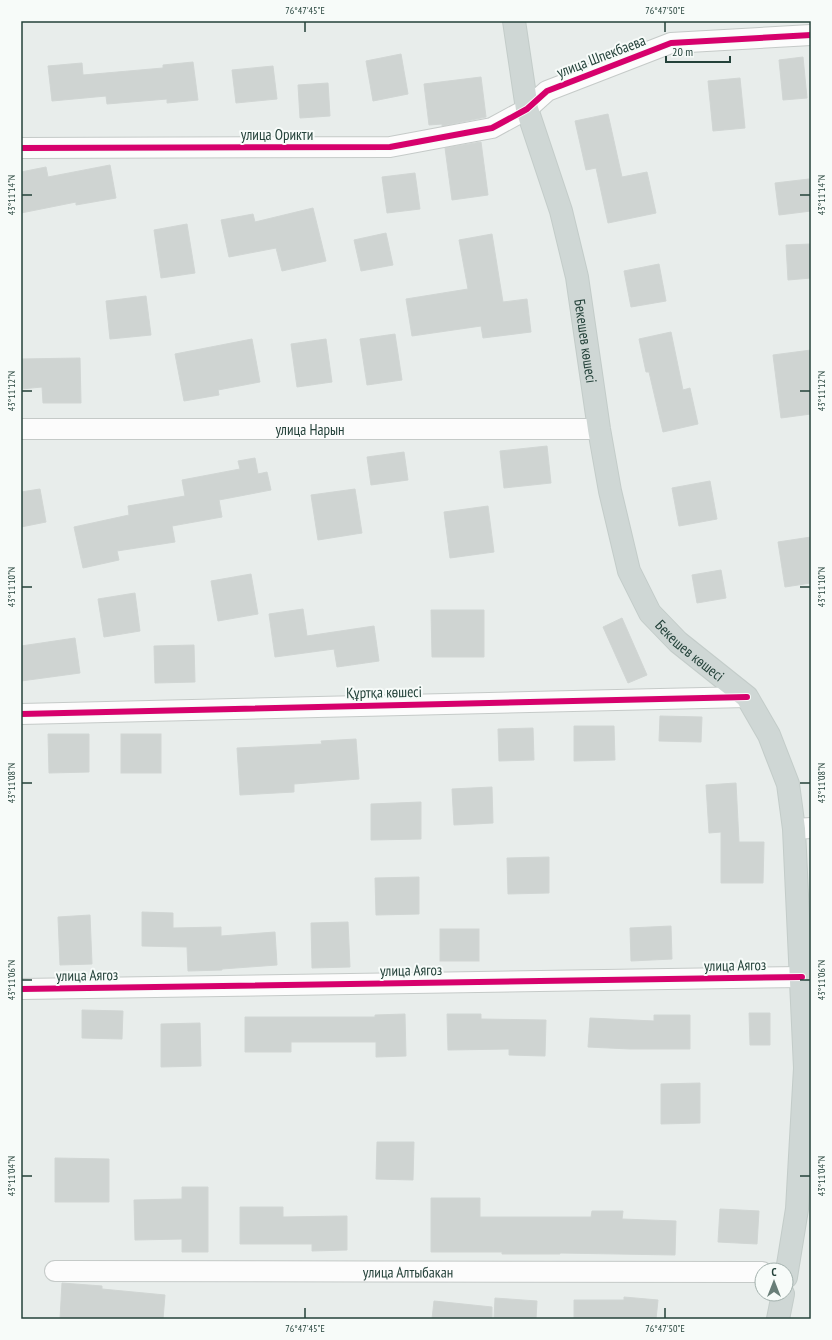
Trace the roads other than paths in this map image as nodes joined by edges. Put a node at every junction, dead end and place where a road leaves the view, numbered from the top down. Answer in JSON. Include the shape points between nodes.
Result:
{"nodes":[{"id":1,"x":514,"y":21,"type":"edge"},
{"id":2,"x":811,"y":35,"type":"edge"},
{"id":3,"x":527,"y":109,"type":"junction"},
{"id":4,"x":21,"y":148,"type":"edge"},
{"id":5,"x":21,"y":428,"type":"edge"},
{"id":6,"x":598,"y":429,"type":"junction"},
{"id":7,"x":747,"y":697,"type":"junction"},
{"id":8,"x":21,"y":714,"type":"edge"},
{"id":9,"x":803,"y":829,"type":"edge"},
{"id":10,"x":802,"y":978,"type":"junction"},
{"id":11,"x":21,"y":989,"type":"edge"},
{"id":12,"x":808,"y":1068,"type":"edge"},
{"id":13,"x":788,"y":1262,"type":"edge"},
{"id":14,"x":55,"y":1271,"type":"dead end"},
{"id":15,"x":754,"y":1272,"type":"edge"},
{"id":16,"x":781,"y":1302,"type":"edge"},
{"id":17,"x":778,"y":1319,"type":"edge"}],
"edges":[{"from":1,"to":3,"type":"main road","name":"Бекешев көшесі"},
{"from":2,"to":3,"type":"street","name":"улица Шпекбаева","via":[[671,44],[547,91]]},
{"from":3,"to":4,"type":"street","name":"улица Орикти","via":[[492,128],[390,147]]},
{"from":3,"to":6,"type":"main road","name":"Бекешев көшесі","via":[[560,211],[577,277]]},
{"from":5,"to":6,"type":"street","name":"улица Нарын"},
{"from":6,"to":7,"type":"main road","name":"Бекешев көшесі","via":[[628,571],[650,613],[678,642]]},
{"from":7,"to":8,"type":"street","name":"Құртқа көшесі"},
{"from":7,"to":9,"type":"main road","name":"Бекешев көшесі","via":[[769,735]]},
{"from":9,"to":10,"type":"main road","name":"Бекешев көшесі"},
{"from":10,"to":11,"type":"street","name":"улица Аягоз"},
{"from":10,"to":12,"type":"main road","name":"Бекешев көшесі"},
{"from":12,"to":13,"type":"main road","name":"Бекешев көшесі","via":[[797,1208]]},
{"from":14,"to":15,"type":"street","name":"улица Алтыбакан"},
{"from":16,"to":17,"type":"main road"}]}
